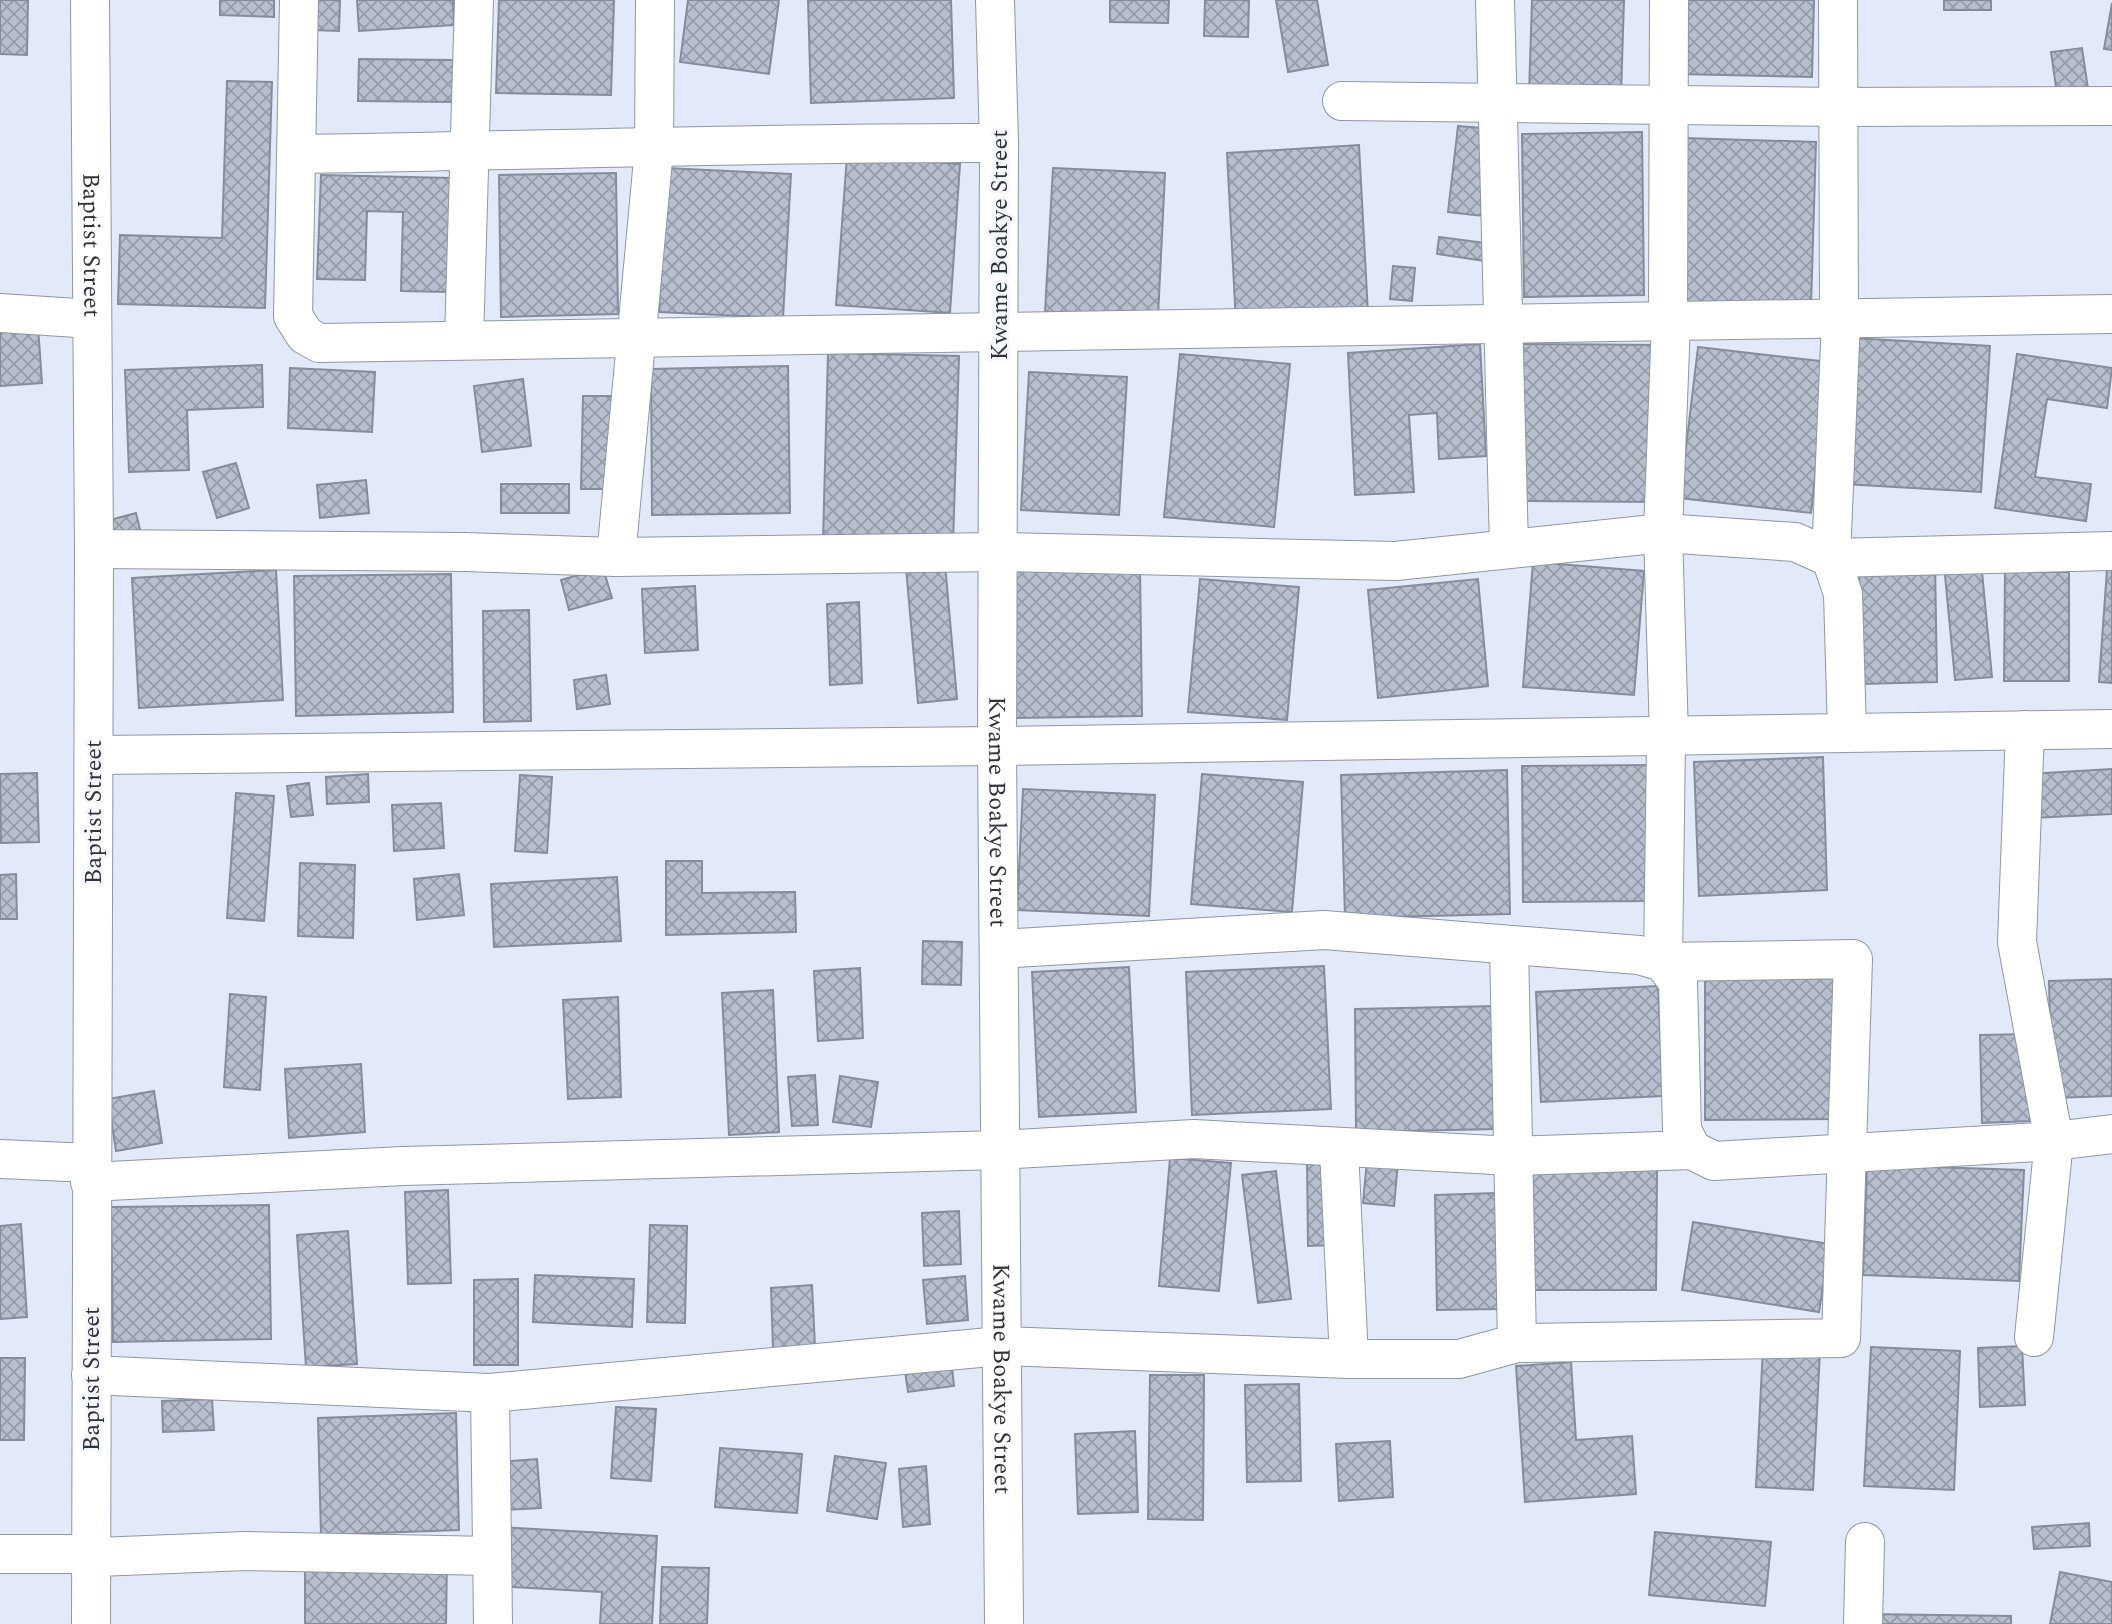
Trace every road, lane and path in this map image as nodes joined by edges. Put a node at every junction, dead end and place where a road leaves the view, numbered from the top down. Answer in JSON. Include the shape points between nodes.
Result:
{"nodes":[{"id":1,"x":90,"y":0,"type":"edge"},
{"id":2,"x":299,"y":0,"type":"edge"},
{"id":3,"x":474,"y":0,"type":"edge"},
{"id":4,"x":655,"y":0,"type":"edge"},
{"id":5,"x":995,"y":0,"type":"edge"},
{"id":6,"x":1495,"y":0,"type":"edge"},
{"id":7,"x":1669,"y":0,"type":"edge"},
{"id":8,"x":1838,"y":0,"type":"edge"},
{"id":9,"x":1342,"y":101,"type":"dead end"},
{"id":10,"x":1497,"y":103,"type":"junction"},
{"id":11,"x":1669,"y":105,"type":"junction"},
{"id":12,"x":2112,"y":106,"type":"edge"},
{"id":13,"x":1838,"y":107,"type":"junction"},
{"id":14,"x":999,"y":143,"type":"junction"},
{"id":15,"x":654,"y":149,"type":"junction"},
{"id":16,"x":470,"y":152,"type":"junction"},
{"id":17,"x":297,"y":154,"type":"junction"},
{"id":18,"x":0,"y":313,"type":"edge"},
{"id":19,"x":2112,"y":314,"type":"edge"},
{"id":20,"x":92,"y":319,"type":"junction"},
{"id":21,"x":1841,"y":319,"type":"junction"},
{"id":22,"x":1671,"y":322,"type":"junction"},
{"id":23,"x":1505,"y":325,"type":"junction"},
{"id":24,"x":999,"y":334,"type":"junction"},
{"id":25,"x":634,"y":339,"type":"junction"},
{"id":26,"x":464,"y":340,"type":"junction"},
{"id":27,"x":1663,"y":533,"type":"junction"},
{"id":28,"x":1509,"y":548,"type":"junction"},
{"id":29,"x":94,"y":549,"type":"junction"},
{"id":30,"x":2112,"y":551,"type":"edge"},
{"id":31,"x":1000,"y":552,"type":"junction"},
{"id":32,"x":616,"y":557,"type":"junction"},
{"id":33,"x":1831,"y":558,"type":"junction"},
{"id":34,"x":2112,"y":729,"type":"edge"},
{"id":35,"x":2025,"y":730,"type":"junction"},
{"id":36,"x":1847,"y":733,"type":"junction"},
{"id":37,"x":1669,"y":735,"type":"junction"},
{"id":38,"x":997,"y":746,"type":"junction"},
{"id":39,"x":94,"y":755,"type":"junction"},
{"id":40,"x":1509,"y":945,"type":"junction"},
{"id":41,"x":999,"y":949,"type":"junction"},
{"id":42,"x":1663,"y":962,"type":"junction"},
{"id":43,"x":2112,"y":1134,"type":"edge"},
{"id":44,"x":2054,"y":1141,"type":"junction"},
{"id":45,"x":1339,"y":1149,"type":"junction"},
{"id":46,"x":1000,"y":1150,"type":"junction"},
{"id":47,"x":1692,"y":1150,"type":"junction"},
{"id":48,"x":1849,"y":1152,"type":"junction"},
{"id":49,"x":1513,"y":1156,"type":"junction"},
{"id":50,"x":0,"y":1159,"type":"edge"},
{"id":51,"x":90,"y":1173,"type":"junction"},
{"id":52,"x":2034,"y":1337,"type":"dead end"},
{"id":53,"x":1517,"y":1343,"type":"junction"},
{"id":54,"x":1002,"y":1346,"type":"junction"},
{"id":55,"x":1349,"y":1359,"type":"junction"},
{"id":56,"x":91,"y":1375,"type":"junction"},
{"id":57,"x":490,"y":1393,"type":"junction"},
{"id":58,"x":1865,"y":1542,"type":"dead end"},
{"id":59,"x":0,"y":1554,"type":"edge"},
{"id":60,"x":91,"y":1554,"type":"junction"},
{"id":61,"x":491,"y":1556,"type":"junction"},
{"id":62,"x":91,"y":1624,"type":"edge"},
{"id":63,"x":493,"y":1624,"type":"edge"},
{"id":64,"x":1004,"y":1624,"type":"edge"},
{"id":65,"x":1863,"y":1624,"type":"edge"}],
"edges":[{"from":1,"to":20,"type":"street","name":"Baptist Street"},
{"from":2,"to":17,"type":"street"},
{"from":3,"to":16,"type":"street"},
{"from":4,"to":15,"type":"street"},
{"from":5,"to":14,"type":"street","name":"Kwame Boakye Street"},
{"from":6,"to":10,"type":"street"},
{"from":7,"to":11,"type":"street"},
{"from":8,"to":13,"type":"street"},
{"from":9,"to":10,"type":"street"},
{"from":10,"to":11,"type":"street"},
{"from":10,"to":23,"type":"street"},
{"from":11,"to":13,"type":"street"},
{"from":11,"to":22,"type":"street"},
{"from":12,"to":13,"type":"street"},
{"from":13,"to":21,"type":"street"},
{"from":14,"to":15,"type":"street","via":[[805,142]]},
{"from":14,"to":24,"type":"street","name":"Kwame Boakye Street"},
{"from":15,"to":16,"type":"street"},
{"from":15,"to":25,"type":"street"},
{"from":16,"to":17,"type":"street"},
{"from":16,"to":26,"type":"street"},
{"from":17,"to":26,"type":"street","via":[[293,316],[304,335],[319,343]]},
{"from":18,"to":20,"type":"street"},
{"from":19,"to":21,"type":"street"},
{"from":20,"to":29,"type":"street","name":"Baptist Street"},
{"from":21,"to":22,"type":"street"},
{"from":21,"to":33,"type":"street"},
{"from":22,"to":23,"type":"street"},
{"from":22,"to":27,"type":"street"},
{"from":23,"to":24,"type":"street"},
{"from":23,"to":28,"type":"street"},
{"from":24,"to":25,"type":"street"},
{"from":24,"to":31,"type":"street","name":"Kwame Boakye Street"},
{"from":25,"to":26,"type":"street"},
{"from":25,"to":32,"type":"street"},
{"from":27,"to":28,"type":"street"},
{"from":27,"to":33,"type":"street","via":[[1795,542]]},
{"from":27,"to":37,"type":"street"},
{"from":28,"to":31,"type":"street","via":[[1396,561]]},
{"from":29,"to":32,"type":"street"},
{"from":29,"to":39,"type":"street","name":"Baptist Street"},
{"from":30,"to":33,"type":"street"},
{"from":31,"to":32,"type":"street"},
{"from":31,"to":38,"type":"street","name":"Kwame Boakye Street"},
{"from":33,"to":36,"type":"street","via":[[1843,594]]},
{"from":34,"to":35,"type":"street"},
{"from":35,"to":36,"type":"street"},
{"from":35,"to":44,"type":"street","via":[[2017,942]]},
{"from":36,"to":37,"type":"street"},
{"from":37,"to":38,"type":"street"},
{"from":37,"to":42,"type":"street"},
{"from":38,"to":39,"type":"street"},
{"from":38,"to":41,"type":"street","name":"Kwame Boakye Street"},
{"from":39,"to":51,"type":"street","name":"Baptist Street"},
{"from":40,"to":41,"type":"street","via":[[1324,930]]},
{"from":40,"to":42,"type":"street","via":[[1639,955]]},
{"from":40,"to":49,"type":"street"},
{"from":41,"to":46,"type":"street","name":"Kwame Boakye Street"},
{"from":42,"to":47,"type":"street","via":[[1678,982],[1682,1130]]},
{"from":42,"to":48,"type":"street","via":[[1853,959]]},
{"from":43,"to":44,"type":"street"},
{"from":44,"to":48,"type":"street"},
{"from":44,"to":52,"type":"street"},
{"from":45,"to":46,"type":"street","via":[[1194,1139]]},
{"from":45,"to":49,"type":"street"},
{"from":45,"to":55,"type":"street"},
{"from":46,"to":51,"type":"street"},
{"from":46,"to":54,"type":"street","name":"Kwame Boakye Street"},
{"from":47,"to":48,"type":"street","via":[[1714,1161]]},
{"from":47,"to":49,"type":"street"},
{"from":48,"to":53,"type":"street","via":[[1841,1338]]},
{"from":49,"to":53,"type":"street"},
{"from":50,"to":51,"type":"street"},
{"from":51,"to":56,"type":"street","name":"Baptist Street"},
{"from":53,"to":55,"type":"street","via":[[1459,1359]]},
{"from":54,"to":55,"type":"street"},
{"from":54,"to":57,"type":"street"},
{"from":54,"to":64,"type":"street","name":"Kwame Boakye Street"},
{"from":56,"to":57,"type":"street"},
{"from":56,"to":60,"type":"street","name":"Baptist Street"},
{"from":57,"to":61,"type":"street"},
{"from":58,"to":65,"type":"street"},
{"from":59,"to":60,"type":"street"},
{"from":60,"to":61,"type":"street","via":[[246,1551]]},
{"from":60,"to":62,"type":"street","name":"Baptist Street"},
{"from":61,"to":63,"type":"street"}]}
